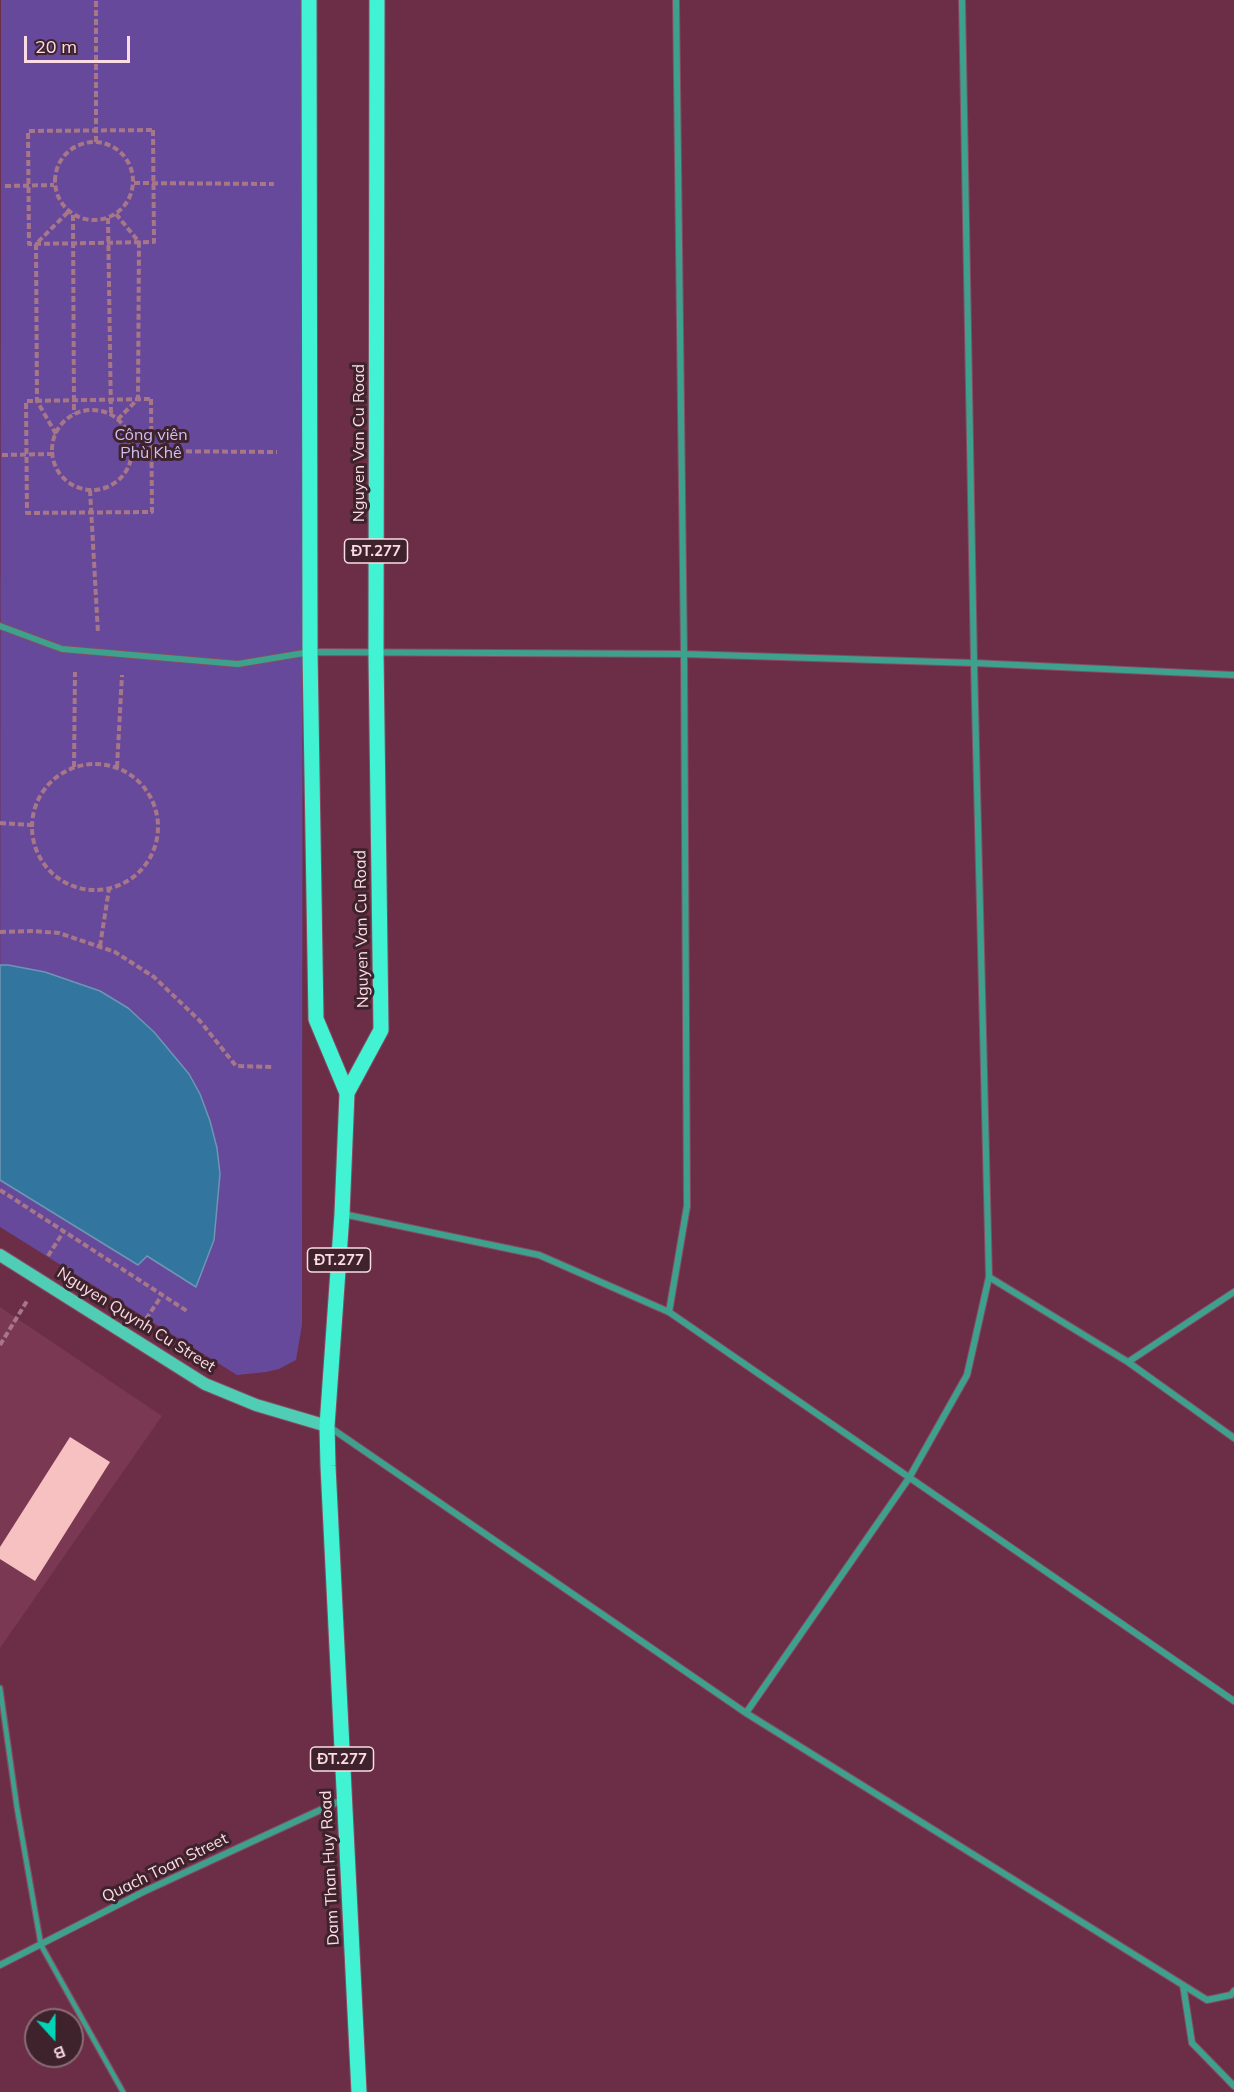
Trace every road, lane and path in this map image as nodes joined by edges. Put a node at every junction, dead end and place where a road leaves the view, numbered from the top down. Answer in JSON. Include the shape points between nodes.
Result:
{"nodes":[{"id":1,"x":96,"y":0,"type":"edge"},
{"id":2,"x":309,"y":0,"type":"edge"},
{"id":3,"x":378,"y":0,"type":"edge"},
{"id":4,"x":676,"y":0,"type":"edge"},
{"id":5,"x":962,"y":0,"type":"edge"},
{"id":6,"x":96,"y":130,"type":"junction"},
{"id":7,"x":96,"y":142,"type":"junction"},
{"id":8,"x":134,"y":183,"type":"junction"},
{"id":9,"x":153,"y":183,"type":"junction"},
{"id":10,"x":274,"y":184,"type":"dead end"},
{"id":11,"x":54,"y":185,"type":"junction"},
{"id":12,"x":5,"y":186,"type":"dead end"},
{"id":13,"x":28,"y":186,"type":"junction"},
{"id":14,"x":70,"y":213,"type":"junction"},
{"id":15,"x":116,"y":214,"type":"junction"},
{"id":16,"x":108,"y":218,"type":"junction"},
{"id":17,"x":110,"y":242,"type":"junction"},
{"id":18,"x":139,"y":242,"type":"junction"},
{"id":19,"x":72,"y":243,"type":"junction"},
{"id":20,"x":36,"y":244,"type":"junction"},
{"id":21,"x":138,"y":399,"type":"junction"},
{"id":22,"x":73,"y":400,"type":"junction"},
{"id":23,"x":111,"y":400,"type":"junction"},
{"id":24,"x":37,"y":401,"type":"junction"},
{"id":25,"x":74,"y":415,"type":"junction"},
{"id":26,"x":111,"y":416,"type":"junction"},
{"id":27,"x":117,"y":420,"type":"junction"},
{"id":28,"x":56,"y":434,"type":"junction"},
{"id":29,"x":132,"y":451,"type":"junction"},
{"id":30,"x":151,"y":451,"type":"junction"},
{"id":31,"x":277,"y":452,"type":"dead end"},
{"id":32,"x":52,"y":454,"type":"junction"},
{"id":33,"x":2,"y":455,"type":"dead end"},
{"id":34,"x":27,"y":455,"type":"junction"},
{"id":35,"x":90,"y":490,"type":"junction"},
{"id":36,"x":91,"y":512,"type":"junction"},
{"id":37,"x":0,"y":626,"type":"edge"},
{"id":38,"x":75,"y":650,"type":"junction"},
{"id":39,"x":99,"y":652,"type":"junction"},
{"id":40,"x":310,"y":652,"type":"junction"},
{"id":41,"x":376,"y":653,"type":"junction"},
{"id":42,"x":123,"y":654,"type":"junction"},
{"id":43,"x":684,"y":654,"type":"junction"},
{"id":44,"x":974,"y":663,"type":"junction"},
{"id":45,"x":1234,"y":675,"type":"edge"},
{"id":46,"x":74,"y":767,"type":"junction"},
{"id":47,"x":117,"y":767,"type":"junction"},
{"id":48,"x":0,"y":823,"type":"edge"},
{"id":49,"x":32,"y":825,"type":"junction"},
{"id":50,"x":109,"y":889,"type":"junction"},
{"id":51,"x":0,"y":932,"type":"edge"},
{"id":52,"x":100,"y":946,"type":"junction"},
{"id":53,"x":274,"y":1067,"type":"dead end"},
{"id":54,"x":347,"y":1093,"type":"junction"},
{"id":55,"x":0,"y":1190,"type":"edge"},
{"id":56,"x":342,"y":1214,"type":"junction"},
{"id":57,"x":64,"y":1231,"type":"junction"},
{"id":58,"x":0,"y":1255,"type":"edge"},
{"id":59,"x":44,"y":1262,"type":"dead end"},
{"id":60,"x":989,"y":1277,"type":"junction"},
{"id":61,"x":40,"y":1280,"type":"junction"},
{"id":62,"x":1234,"y":1292,"type":"edge"},
{"id":63,"x":162,"y":1295,"type":"junction"},
{"id":64,"x":187,"y":1311,"type":"dead end"},
{"id":65,"x":669,"y":1312,"type":"junction"},
{"id":66,"x":143,"y":1324,"type":"dead end"},
{"id":67,"x":0,"y":1346,"type":"edge"},
{"id":68,"x":1128,"y":1362,"type":"junction"},
{"id":69,"x":327,"y":1426,"type":"junction"},
{"id":70,"x":1234,"y":1438,"type":"edge"},
{"id":71,"x":909,"y":1478,"type":"junction"},
{"id":72,"x":0,"y":1688,"type":"edge"},
{"id":73,"x":1234,"y":1701,"type":"edge"},
{"id":74,"x":746,"y":1713,"type":"junction"},
{"id":75,"x":344,"y":1798,"type":"junction"},
{"id":76,"x":41,"y":1945,"type":"junction"},
{"id":77,"x":0,"y":1965,"type":"edge"},
{"id":78,"x":1183,"y":1985,"type":"junction"},
{"id":79,"x":1234,"y":1991,"type":"edge"},
{"id":80,"x":1234,"y":2086,"type":"edge"},
{"id":81,"x":123,"y":2092,"type":"edge"},
{"id":82,"x":359,"y":2092,"type":"edge"}],
"edges":[{"from":1,"to":6,"type":"path"},
{"from":2,"to":40,"type":"main road","name":"Nguyen Van Cu Road","number":"ĐT.277"},
{"from":3,"to":41,"type":"main road","name":"Nguyen Van Cu Road","number":"ĐT.277"},
{"from":4,"to":43,"type":"street"},
{"from":5,"to":44,"type":"street"},
{"from":6,"to":7,"type":"path"},
{"from":6,"to":9,"type":"path","via":[[153,130]]},
{"from":6,"to":13,"type":"path","via":[[28,131]]},
{"from":7,"to":8,"type":"path","via":[[116,148],[126,157]]},
{"from":7,"to":11,"type":"path","via":[[76,145],[65,154],[57,165]]},
{"from":8,"to":9,"type":"path"},
{"from":8,"to":15,"type":"path","via":[[130,196]]},
{"from":9,"to":10,"type":"path"},
{"from":9,"to":18,"type":"path","via":[[154,242]]},
{"from":11,"to":13,"type":"path"},
{"from":11,"to":14,"type":"path","via":[[61,204]]},
{"from":12,"to":13,"type":"path"},
{"from":13,"to":20,"type":"path","via":[[29,244]]},
{"from":14,"to":16,"type":"path","via":[[86,220]]},
{"from":14,"to":19,"type":"path"},
{"from":14,"to":20,"type":"path"},
{"from":15,"to":16,"type":"path"},
{"from":15,"to":18,"type":"path"},
{"from":16,"to":17,"type":"path"},
{"from":17,"to":18,"type":"path"},
{"from":17,"to":19,"type":"path"},
{"from":17,"to":23,"type":"path"},
{"from":18,"to":21,"type":"path"},
{"from":19,"to":20,"type":"path"},
{"from":19,"to":22,"type":"path"},
{"from":20,"to":24,"type":"path"},
{"from":21,"to":23,"type":"path"},
{"from":21,"to":27,"type":"path"},
{"from":21,"to":30,"type":"path","via":[[151,399]]},
{"from":22,"to":23,"type":"path"},
{"from":22,"to":24,"type":"path"},
{"from":22,"to":25,"type":"path"},
{"from":23,"to":26,"type":"path"},
{"from":24,"to":28,"type":"path"},
{"from":24,"to":34,"type":"path","via":[[26,401]]},
{"from":25,"to":26,"type":"path","via":[[88,411]]},
{"from":25,"to":28,"type":"path"},
{"from":26,"to":27,"type":"path"},
{"from":27,"to":29,"type":"path","via":[[130,438]]},
{"from":28,"to":32,"type":"path"},
{"from":29,"to":30,"type":"path"},
{"from":29,"to":35,"type":"path","via":[[122,477],[105,488]]},
{"from":30,"to":31,"type":"path"},
{"from":30,"to":36,"type":"path","via":[[152,512]]},
{"from":32,"to":34,"type":"path"},
{"from":32,"to":35,"type":"path","via":[[66,481]]},
{"from":33,"to":34,"type":"path"},
{"from":34,"to":36,"type":"path","via":[[27,513]]},
{"from":35,"to":36,"type":"path"},
{"from":36,"to":39,"type":"path"},
{"from":37,"to":38,"type":"street","via":[[62,649]]},
{"from":38,"to":39,"type":"street"},
{"from":38,"to":46,"type":"path"},
{"from":39,"to":42,"type":"street"},
{"from":40,"to":41,"type":"street"},
{"from":40,"to":42,"type":"street","via":[[238,664]]},
{"from":40,"to":54,"type":"main road","name":"Nguyen Van Cu Road","number":"ĐT.277","via":[[316,1019]]},
{"from":41,"to":43,"type":"street"},
{"from":41,"to":54,"type":"main road","name":"Nguyen Van Cu Road","number":"ĐT.277","via":[[381,1030]]},
{"from":42,"to":47,"type":"path"},
{"from":43,"to":44,"type":"street"},
{"from":43,"to":65,"type":"street","via":[[687,1206]]},
{"from":44,"to":45,"type":"street"},
{"from":44,"to":60,"type":"street"},
{"from":46,"to":47,"type":"path"},
{"from":46,"to":49,"type":"path","via":[[44,789]]},
{"from":47,"to":50,"type":"path","via":[[132,775],[150,794],[159,826],[154,852],[145,866],[125,883]]},
{"from":48,"to":49,"type":"path"},
{"from":49,"to":50,"type":"path","via":[[35,848],[52,873],[78,888]]},
{"from":50,"to":52,"type":"path"},
{"from":51,"to":52,"type":"path","via":[[59,933]]},
{"from":52,"to":53,"type":"path","via":[[154,977],[200,1021],[236,1066]]},
{"from":54,"to":56,"type":"main road","name":"Nguyen Van Cu Road","number":"ĐT.277"},
{"from":55,"to":57,"type":"path"},
{"from":56,"to":65,"type":"street","via":[[539,1255]]},
{"from":56,"to":69,"type":"main road","name":"Nguyen Van Cu Road","number":"ĐT.277"},
{"from":57,"to":59,"type":"path"},
{"from":57,"to":63,"type":"path"},
{"from":58,"to":61,"type":"street","name":"Nguyen Quynh Cu Street"},
{"from":60,"to":68,"type":"street"},
{"from":60,"to":71,"type":"street","via":[[966,1374]]},
{"from":61,"to":67,"type":"path"},
{"from":61,"to":69,"type":"street","name":"Nguyen Quynh Cu Street","via":[[206,1384],[256,1405]]},
{"from":62,"to":68,"type":"street"},
{"from":63,"to":64,"type":"path"},
{"from":63,"to":66,"type":"path"},
{"from":65,"to":71,"type":"street"},
{"from":68,"to":70,"type":"street"},
{"from":69,"to":74,"type":"street"},
{"from":69,"to":75,"type":"main road","name":"Dam Than Huy Road","number":"ĐT.277"},
{"from":71,"to":73,"type":"street"},
{"from":71,"to":74,"type":"street"},
{"from":72,"to":76,"type":"lane"},
{"from":74,"to":78,"type":"street"},
{"from":75,"to":76,"type":"street","name":"Quach Toan Street","via":[[145,1891]]},
{"from":75,"to":82,"type":"main road","name":"Dam Than Huy Road","number":"ĐT.277"},
{"from":76,"to":77,"type":"street","name":"Quach Toan Street"},
{"from":76,"to":81,"type":"lane"},
{"from":78,"to":79,"type":"street","via":[[1207,2000]]},
{"from":78,"to":80,"type":"street","via":[[1192,2043]]}]}
